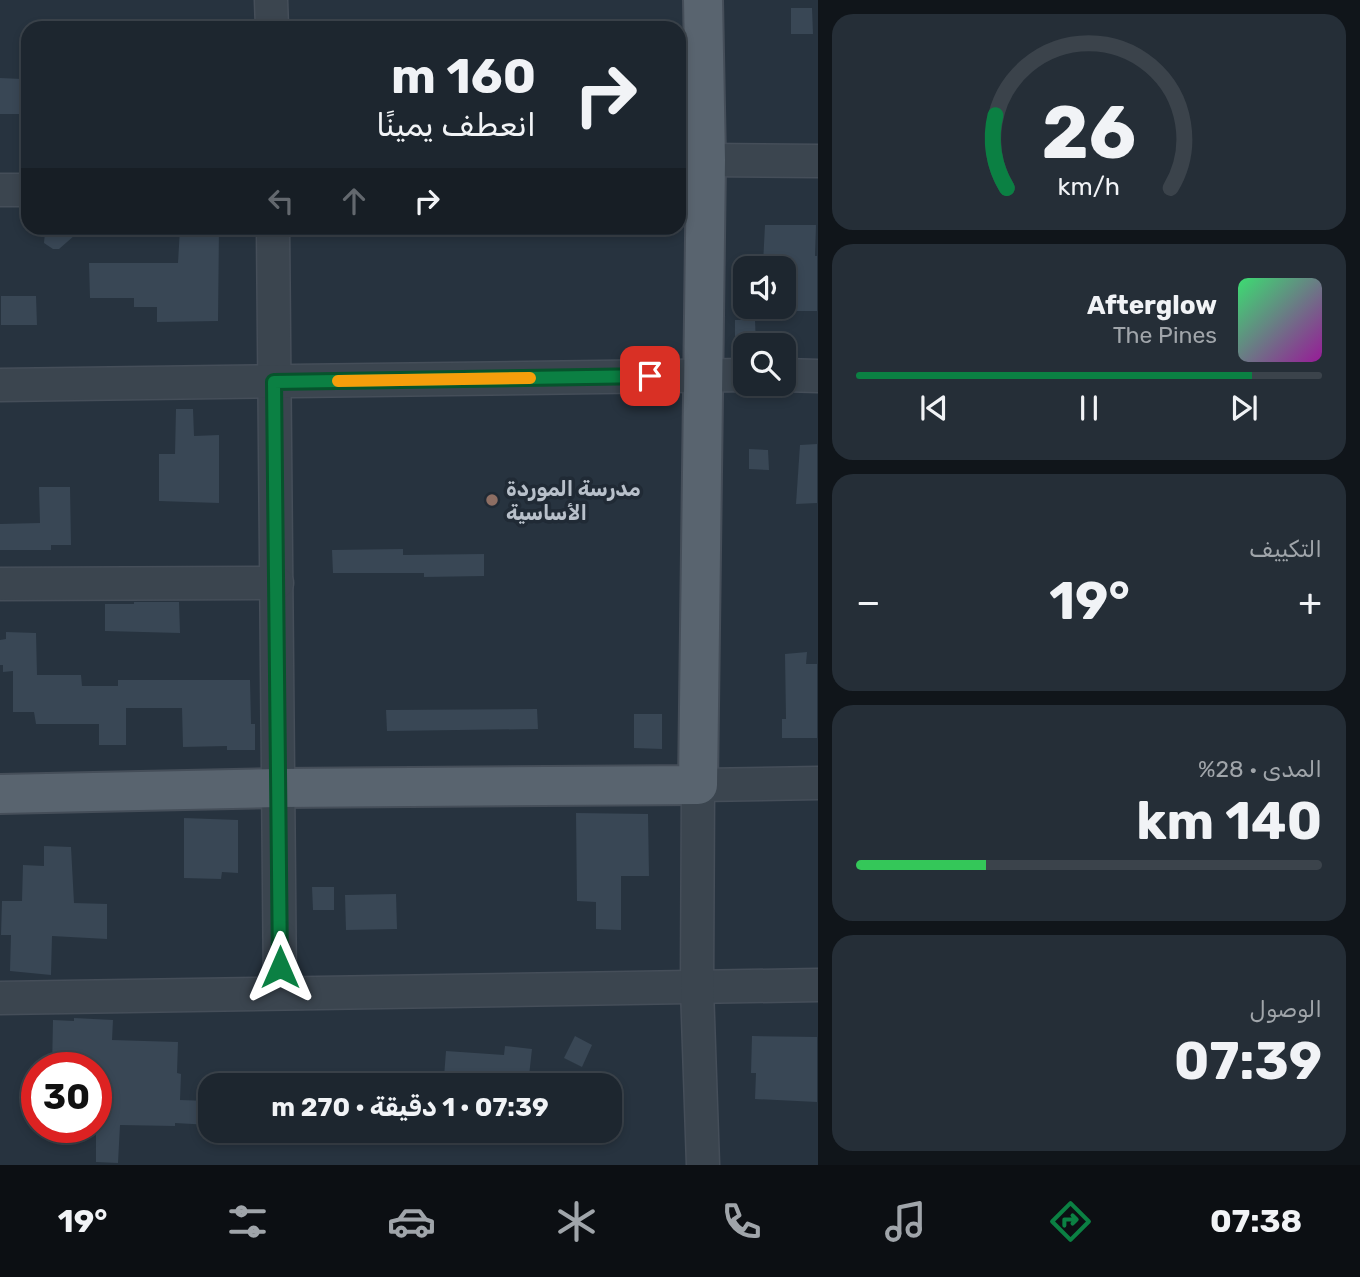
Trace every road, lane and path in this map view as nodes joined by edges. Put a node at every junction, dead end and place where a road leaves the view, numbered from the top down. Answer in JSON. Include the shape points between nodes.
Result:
{"nodes":[{"id":1,"x":271,"y":0,"type":"edge"},
{"id":2,"x":703,"y":0,"type":"edge"},
{"id":3,"x":272,"y":21,"type":"edge"},
{"id":4,"x":706,"y":160,"type":"junction"},
{"id":5,"x":817,"y":161,"type":"edge"},
{"id":6,"x":0,"y":190,"type":"edge"},
{"id":7,"x":21,"y":190,"type":"edge"},
{"id":8,"x":273,"y":235,"type":"edge"},
{"id":9,"x":704,"y":375,"type":"junction"},
{"id":10,"x":733,"y":375,"type":"edge"},
{"id":11,"x":796,"y":376,"type":"edge"},
{"id":12,"x":817,"y":376,"type":"edge"},
{"id":13,"x":274,"y":382,"type":"junction"},
{"id":14,"x":0,"y":385,"type":"edge"},
{"id":15,"x":277,"y":583,"type":"junction"},
{"id":16,"x":0,"y":584,"type":"edge"},
{"id":17,"x":817,"y":783,"type":"edge"},
{"id":18,"x":698,"y":785,"type":"junction"},
{"id":19,"x":279,"y":788,"type":"junction"},
{"id":20,"x":0,"y":794,"type":"edge"},
{"id":21,"x":817,"y":985,"type":"edge"},
{"id":22,"x":697,"y":988,"type":"junction"},
{"id":23,"x":280,"y":992,"type":"junction"},
{"id":24,"x":0,"y":998,"type":"edge"},
{"id":25,"x":703,"y":1165,"type":"edge"}],
"edges":[{"from":1,"to":3,"type":"street"},
{"from":2,"to":4,"type":"main road"},
{"from":4,"to":5,"type":"street"},
{"from":4,"to":9,"type":"main road"},
{"from":6,"to":7,"type":"street"},
{"from":8,"to":13,"type":"street"},
{"from":9,"to":10,"type":"street"},
{"from":9,"to":13,"type":"street"},
{"from":9,"to":18,"type":"main road"},
{"from":11,"to":12,"type":"street"},
{"from":13,"to":14,"type":"street"},
{"from":13,"to":15,"type":"street"},
{"from":15,"to":16,"type":"street"},
{"from":15,"to":19,"type":"street"},
{"from":17,"to":18,"type":"street"},
{"from":18,"to":19,"type":"main road"},
{"from":18,"to":22,"type":"street"},
{"from":19,"to":20,"type":"main road"},
{"from":19,"to":23,"type":"street"},
{"from":21,"to":22,"type":"street"},
{"from":22,"to":23,"type":"street"},
{"from":22,"to":25,"type":"street"},
{"from":23,"to":24,"type":"street"}]}
